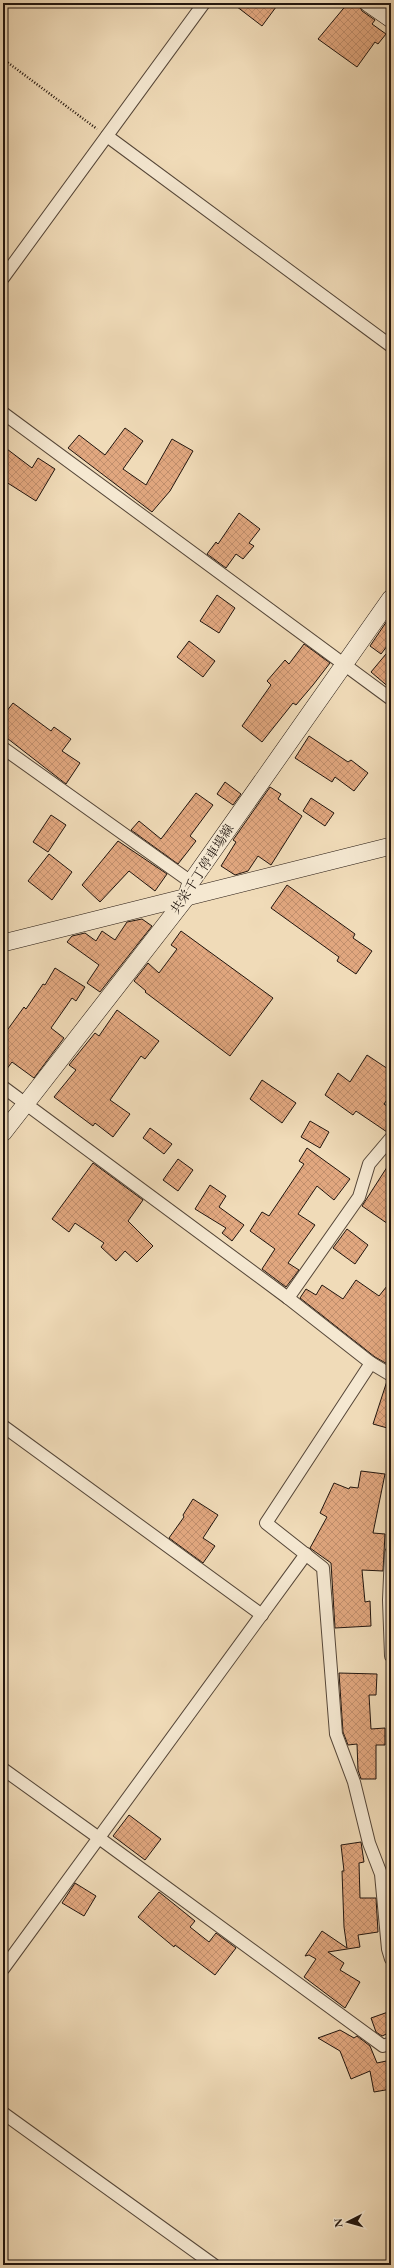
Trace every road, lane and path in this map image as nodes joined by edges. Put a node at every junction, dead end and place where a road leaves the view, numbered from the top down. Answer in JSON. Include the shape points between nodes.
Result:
{"nodes":[{"id":1,"x":204,"y":3,"type":"edge"},
{"id":2,"x":368,"y":3,"type":"edge"},
{"id":3,"x":391,"y":19,"type":"edge"},
{"id":4,"x":3,"y":59,"type":"edge"},
{"id":5,"x":107,"y":136,"type":"junction"},
{"id":6,"x":3,"y":278,"type":"edge"},
{"id":7,"x":391,"y":346,"type":"edge"},
{"id":8,"x":3,"y":413,"type":"edge"},
{"id":9,"x":391,"y":598,"type":"edge"},
{"id":10,"x":343,"y":664,"type":"junction"},
{"id":11,"x":391,"y":699,"type":"edge"},
{"id":12,"x":3,"y":748,"type":"edge"},
{"id":13,"x":391,"y":846,"type":"edge"},
{"id":14,"x":188,"y":890,"type":"junction"},
{"id":15,"x":3,"y":943,"type":"edge"},
{"id":16,"x":3,"y":1087,"type":"edge"},
{"id":17,"x":24,"y":1104,"type":"junction"},
{"id":18,"x":3,"y":1132,"type":"edge"},
{"id":19,"x":391,"y":1138,"type":"edge"},
{"id":20,"x":288,"y":1298,"type":"junction"},
{"id":21,"x":371,"y":1363,"type":"junction"},
{"id":22,"x":391,"y":1375,"type":"edge"},
{"id":23,"x":3,"y":1426,"type":"edge"},
{"id":24,"x":391,"y":1553,"type":"edge"},
{"id":25,"x":306,"y":1554,"type":"junction"},
{"id":26,"x":262,"y":1615,"type":"junction"},
{"id":27,"x":391,"y":1637,"type":"edge"},
{"id":28,"x":391,"y":1656,"type":"edge"},
{"id":29,"x":3,"y":1769,"type":"edge"},
{"id":30,"x":100,"y":1838,"type":"junction"},
{"id":31,"x":386,"y":1871,"type":"edge"},
{"id":32,"x":391,"y":1959,"type":"edge"},
{"id":33,"x":3,"y":1969,"type":"edge"},
{"id":34,"x":391,"y":2043,"type":"edge"},
{"id":35,"x":3,"y":2113,"type":"edge"},
{"id":36,"x":214,"y":2265,"type":"edge"}],
"edges":[{"from":1,"to":5,"type":"street"},
{"from":2,"to":3,"type":"main road"},
{"from":4,"to":5,"type":"path"},
{"from":5,"to":6,"type":"street"},
{"from":5,"to":7,"type":"street"},
{"from":8,"to":10,"type":"street"},
{"from":9,"to":10,"type":"main road","name":"共栄千丁停車場線"},
{"from":10,"to":11,"type":"street"},
{"from":10,"to":14,"type":"main road","name":"共栄千丁停車場線"},
{"from":12,"to":14,"type":"street"},
{"from":13,"to":14,"type":"main road"},
{"from":14,"to":15,"type":"main road"},
{"from":14,"to":17,"type":"main road","name":"共栄千丁停車場線"},
{"from":16,"to":17,"type":"street"},
{"from":17,"to":18,"type":"main road","name":"共栄千丁停車場線"},
{"from":17,"to":20,"type":"street"},
{"from":19,"to":20,"type":"street","via":[[369,1164],[359,1197]]},
{"from":20,"to":21,"type":"street"},
{"from":21,"to":22,"type":"street"},
{"from":21,"to":25,"type":"street","via":[[266,1524]]},
{"from":23,"to":26,"type":"street"},
{"from":24,"to":27,"type":"street"},
{"from":25,"to":26,"type":"street"},
{"from":25,"to":31,"type":"street","via":[[323,1568],[336,1734],[354,1782],[369,1843]]},
{"from":26,"to":30,"type":"street"},
{"from":27,"to":28,"type":"street"},
{"from":29,"to":30,"type":"street"},
{"from":30,"to":33,"type":"street"},
{"from":30,"to":34,"type":"street","via":[[383,2046]]},
{"from":31,"to":32,"type":"street","via":[[388,1949]]},
{"from":35,"to":36,"type":"street"}]}
